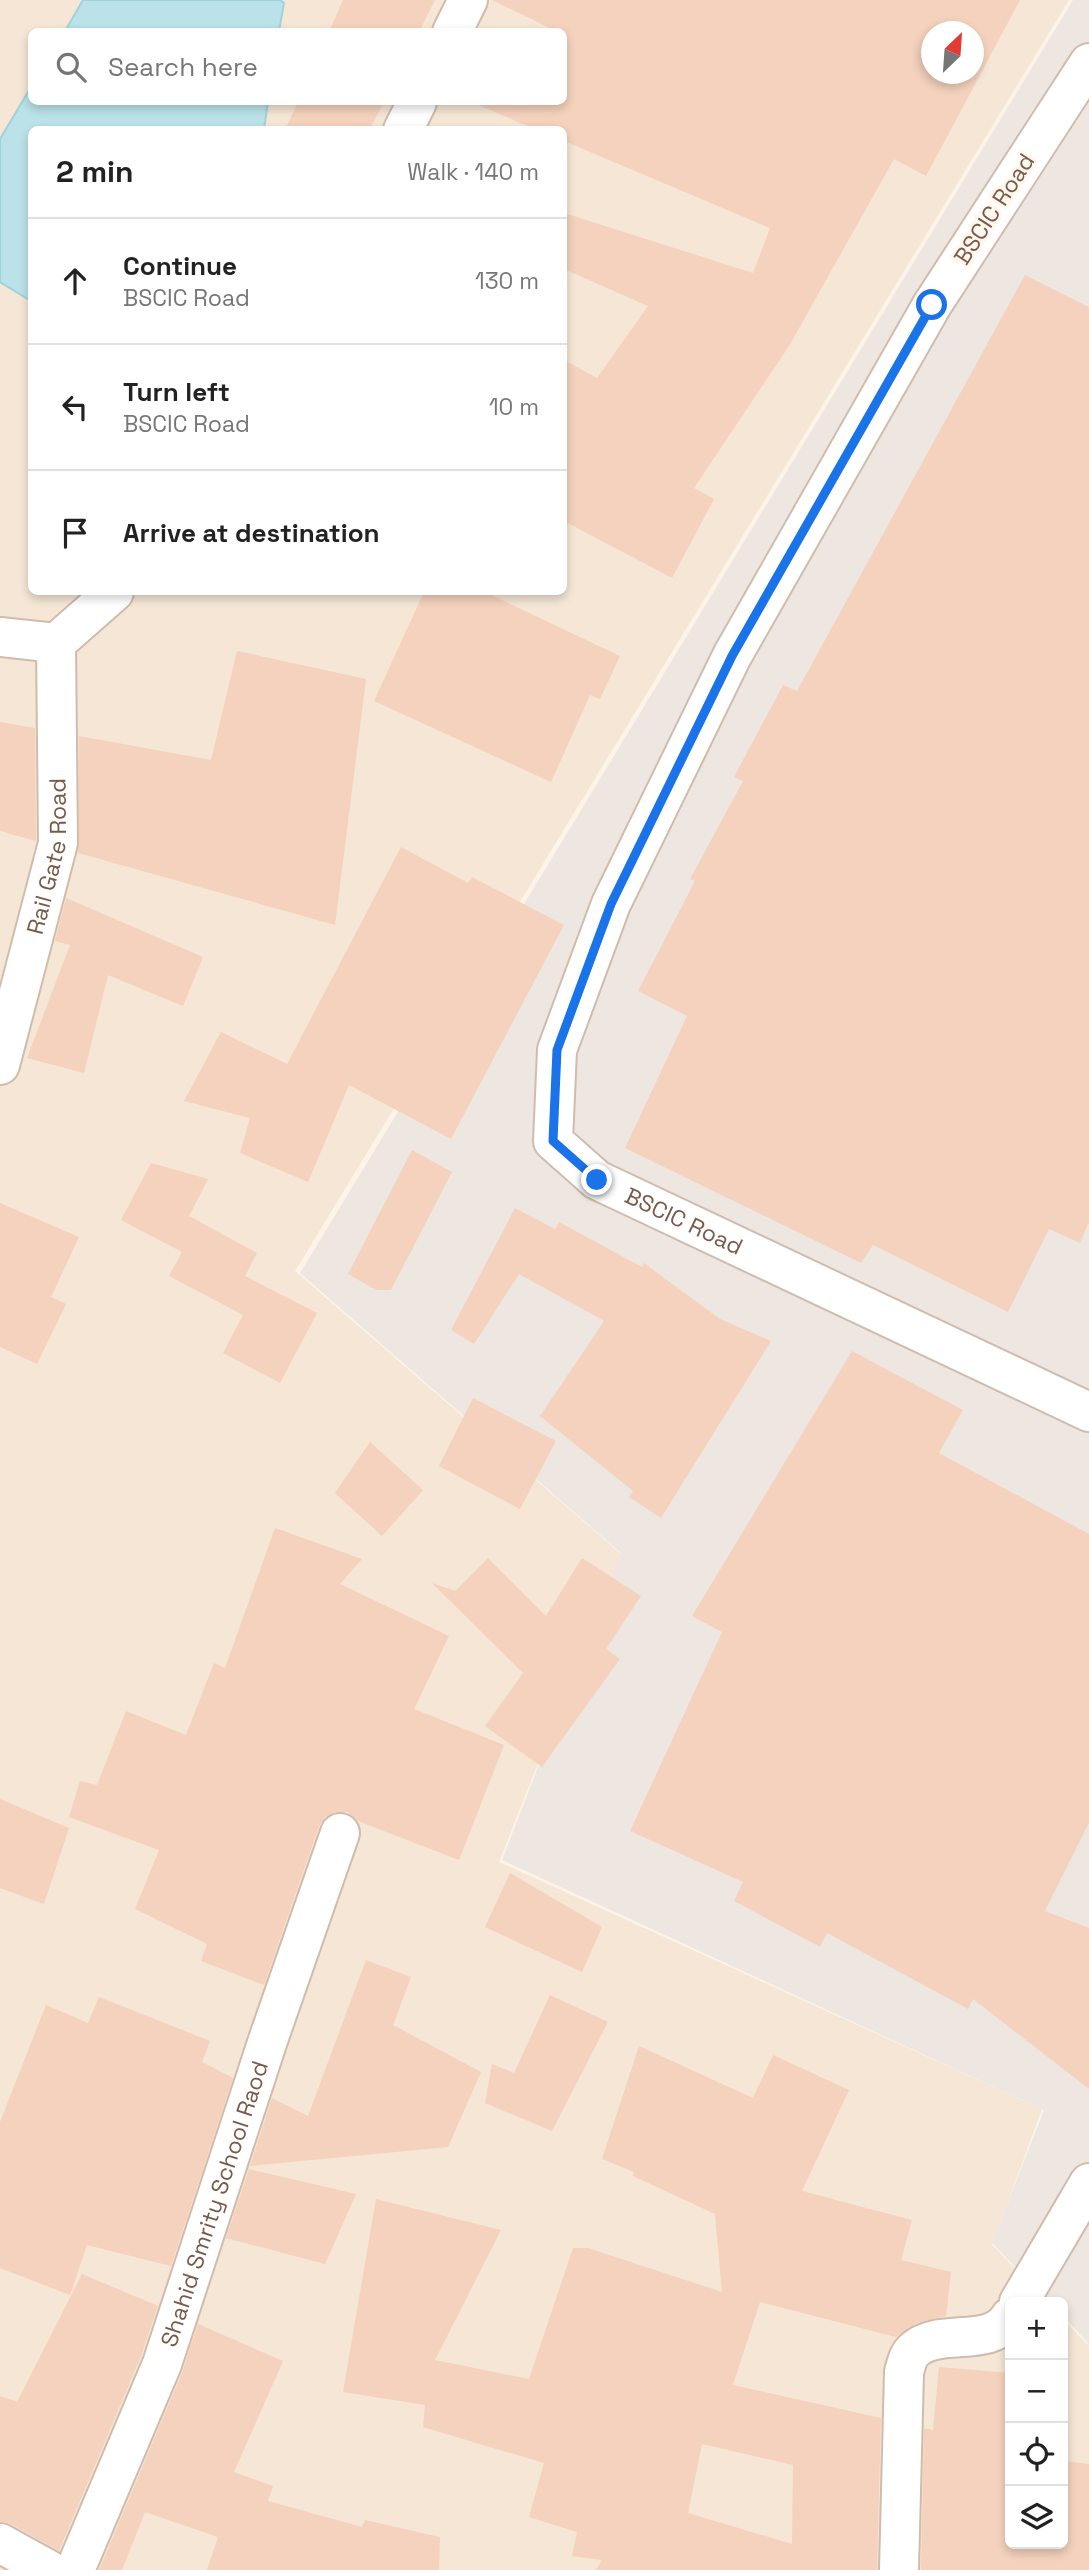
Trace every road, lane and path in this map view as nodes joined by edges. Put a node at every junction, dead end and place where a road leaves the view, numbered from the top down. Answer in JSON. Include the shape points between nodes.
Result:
{"nodes":[{"id":1,"x":468,"y":0,"type":"edge"},
{"id":2,"x":454,"y":28,"type":"edge"},
{"id":3,"x":1089,"y":63,"type":"edge"},
{"id":4,"x":416,"y":105,"type":"edge"},
{"id":5,"x":406,"y":126,"type":"edge"},
{"id":6,"x":111,"y":595,"type":"edge"},
{"id":7,"x":0,"y":637,"type":"edge"},
{"id":8,"x":56,"y":643,"type":"junction"},
{"id":9,"x":0,"y":1065,"type":"edge"},
{"id":10,"x":1089,"y":1412,"type":"edge"},
{"id":11,"x":340,"y":1833,"type":"dead end"},
{"id":12,"x":1089,"y":2183,"type":"edge"},
{"id":13,"x":1022,"y":2297,"type":"edge"},
{"id":14,"x":1005,"y":2325,"type":"edge"},
{"id":15,"x":0,"y":2543,"type":"edge"},
{"id":16,"x":50,"y":2570,"type":"edge"},
{"id":17,"x":75,"y":2570,"type":"edge"},
{"id":18,"x":899,"y":2570,"type":"edge"}],
"edges":[{"from":1,"to":2,"type":"street"},
{"from":3,"to":10,"type":"street","name":"BSCIC Road","via":[[932,305],[732,656],[611,904],[557,1050],[553,1141],[597,1180]]},
{"from":4,"to":5,"type":"street"},
{"from":6,"to":8,"type":"street"},
{"from":7,"to":8,"type":"street"},
{"from":8,"to":9,"type":"street","name":"Rail Gate Road","via":[[58,843]]},
{"from":11,"to":17,"type":"street","name":"Shahid Smrity School Raod","via":[[162,2364]]},
{"from":12,"to":13,"type":"street"},
{"from":14,"to":18,"type":"street","via":[[995,2332],[924,2343],[910,2353],[904,2372]]},
{"from":15,"to":16,"type":"street"}]}
